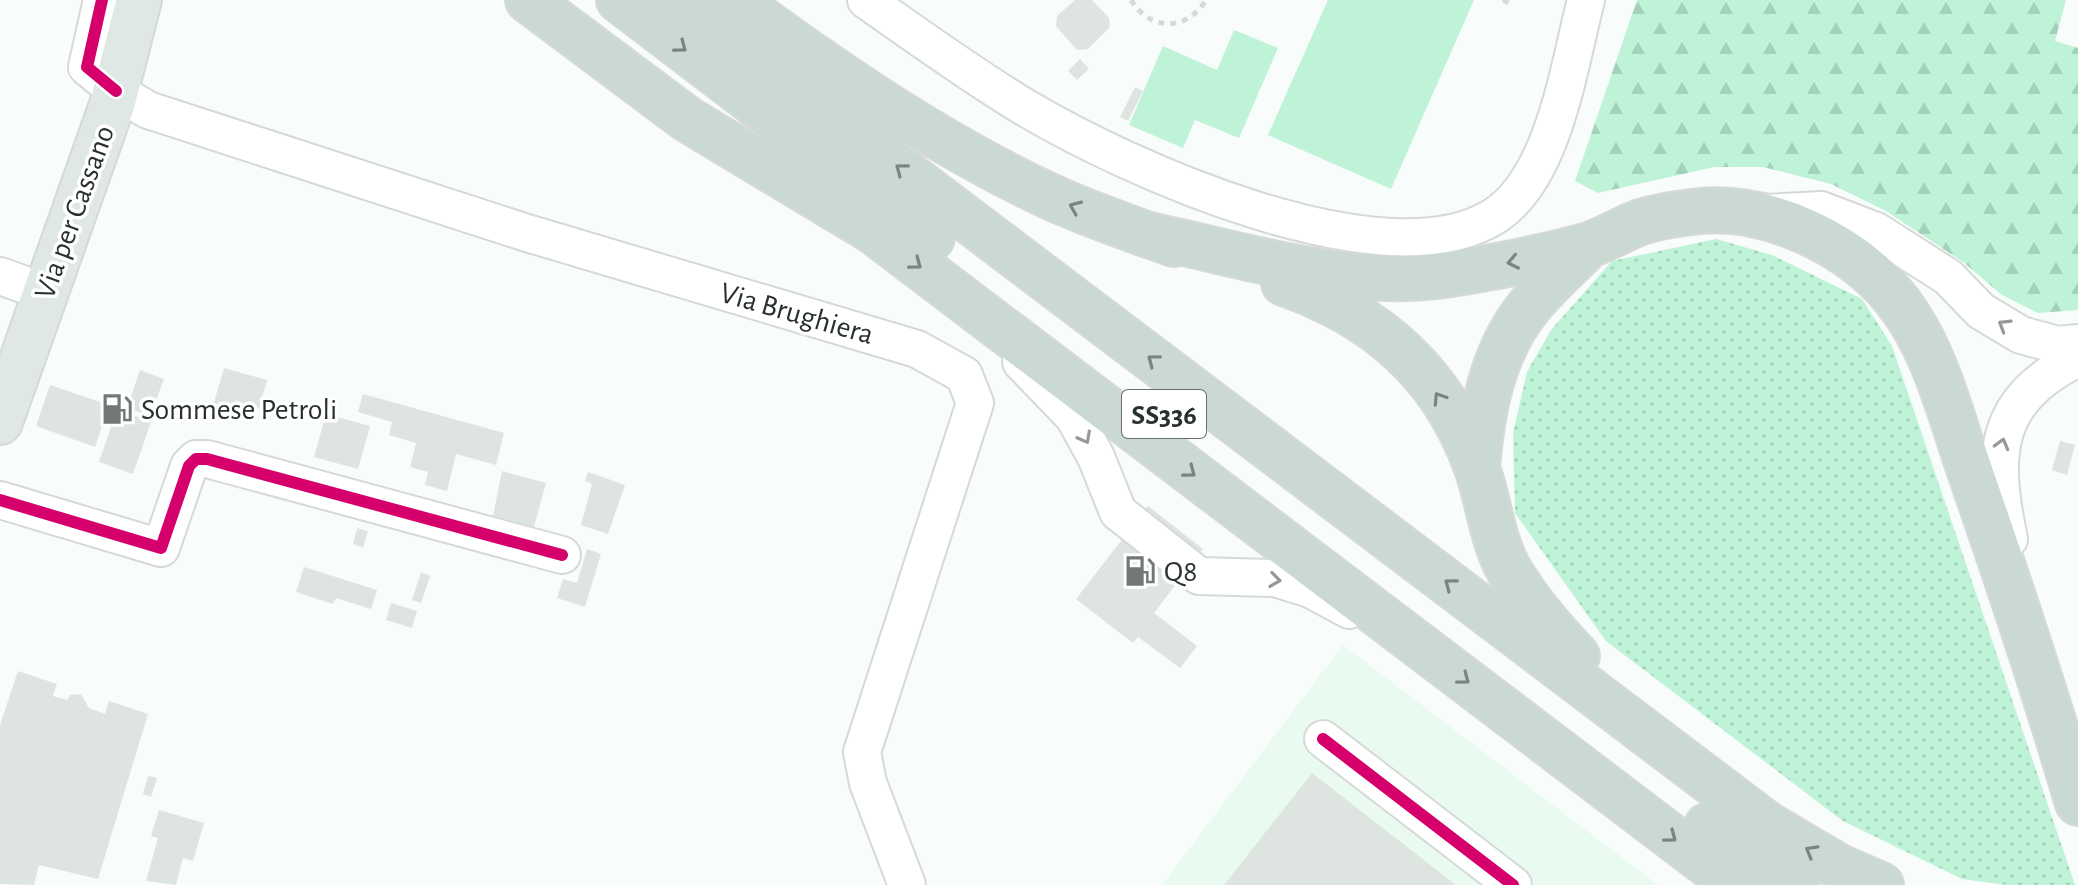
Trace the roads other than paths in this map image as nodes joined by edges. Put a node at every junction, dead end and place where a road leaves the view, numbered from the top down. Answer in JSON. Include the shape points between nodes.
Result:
{"nodes":[{"id":1,"x":102,"y":0,"type":"edge"},
{"id":2,"x":139,"y":0,"type":"edge"},
{"id":3,"x":528,"y":0,"type":"edge"},
{"id":4,"x":568,"y":0,"type":"edge"},
{"id":5,"x":619,"y":0,"type":"edge"},
{"id":6,"x":677,"y":0,"type":"edge"},
{"id":7,"x":735,"y":0,"type":"edge"},
{"id":8,"x":777,"y":0,"type":"edge"},
{"id":9,"x":866,"y":0,"type":"edge"},
{"id":10,"x":1586,"y":0,"type":"edge"},
{"id":11,"x":116,"y":91,"type":"junction"},
{"id":12,"x":986,"y":164,"type":"junction"},
{"id":13,"x":1744,"y":214,"type":"junction"},
{"id":14,"x":873,"y":231,"type":"junction"},
{"id":15,"x":1148,"y":235,"type":"junction"},
{"id":16,"x":1589,"y":245,"type":"junction"},
{"id":17,"x":0,"y":276,"type":"edge"},
{"id":18,"x":45,"y":292,"type":"junction"},
{"id":19,"x":959,"y":297,"type":"junction"},
{"id":20,"x":2078,"y":343,"type":"edge"},
{"id":21,"x":2078,"y":358,"type":"edge"},
{"id":22,"x":0,"y":422,"type":"edge"},
{"id":23,"x":1477,"y":466,"type":"junction"},
{"id":24,"x":0,"y":500,"type":"edge"},
{"id":25,"x":562,"y":555,"type":"dead end"},
{"id":26,"x":1424,"y":649,"type":"junction"},
{"id":27,"x":2035,"y":658,"type":"junction"},
{"id":28,"x":1323,"y":739,"type":"dead end"},
{"id":29,"x":1668,"y":750,"type":"junction"},
{"id":30,"x":2078,"y":803,"type":"edge"},
{"id":31,"x":907,"y":885,"type":"edge"},
{"id":32,"x":1513,"y":885,"type":"edge"},
{"id":33,"x":1735,"y":885,"type":"edge"},
{"id":34,"x":1797,"y":885,"type":"edge"},
{"id":35,"x":1881,"y":885,"type":"edge"}],
"edges":[{"from":1,"to":11,"type":"street","name":"Via Brughiera","via":[[87,67]]},
{"from":2,"to":11,"type":"main road","name":"Via per Cassano"},
{"from":3,"to":14,"type":"highway","via":[[687,119]]},
{"from":4,"to":14,"type":"highway"},
{"from":5,"to":34,"type":"highway","number":"SS336","one_way":true,"via":[[1708,828]]},
{"from":29,"to":6,"type":"highway","number":"SS336","one_way":true},
{"from":7,"to":12,"type":"highway","via":[[810,55]]},
{"from":8,"to":12,"type":"highway"},
{"from":9,"to":10,"type":"street","via":[[1028,109],[1120,155],[1246,208],[1315,228],[1410,237],[1461,231],[1494,217],[1518,194],[1540,162]]},
{"from":11,"to":18,"type":"main road","name":"Via per Cassano"},
{"from":11,"to":31,"type":"street","name":"Via Brughiera","via":[[162,116],[527,233],[917,349],[964,375],[975,403],[862,752],[868,783]]},
{"from":15,"to":12,"type":"highway","one_way":true,"via":[[1051,197]]},
{"from":13,"to":16,"type":"highway","via":[[1702,211],[1642,221]]},
{"from":20,"to":13,"type":"street","one_way":true,"via":[[2058,345],[2021,335],[1981,311],[1948,277],[1876,231],[1821,210]]},
{"from":13,"to":27,"type":"highway","via":[[1810,233],[1857,261],[1894,297],[1926,346]]},
{"from":14,"to":19,"type":"highway","one_way":true},
{"from":16,"to":15,"type":"highway","one_way":true,"via":[[1458,273],[1389,280],[1326,273]]},
{"from":23,"to":15,"type":"highway","one_way":true,"via":[[1412,358],[1369,322],[1321,296]]},
{"from":16,"to":23,"type":"highway","via":[[1528,308],[1503,348],[1489,387]]},
{"from":17,"to":18,"type":"street"},
{"from":18,"to":22,"type":"main road","name":"Via per Cassano"},
{"from":19,"to":26,"type":"highway","one_way":true},
{"from":19,"to":26,"type":"street","one_way":true,"via":[[1074,417],[1118,512],[1199,576],[1293,583]]},
{"from":27,"to":21,"type":"street","one_way":true,"via":[[2001,501],[1998,457],[2008,422],[2031,387]]},
{"from":23,"to":29,"type":"highway","via":[[1508,568],[1545,623]]},
{"from":24,"to":25,"type":"street","via":[[161,548],[189,466],[207,459]]},
{"from":26,"to":33,"type":"highway","one_way":true},
{"from":27,"to":30,"type":"highway"},
{"from":28,"to":32,"type":"street"},
{"from":35,"to":29,"type":"highway","one_way":true,"via":[[1768,825]]}]}
